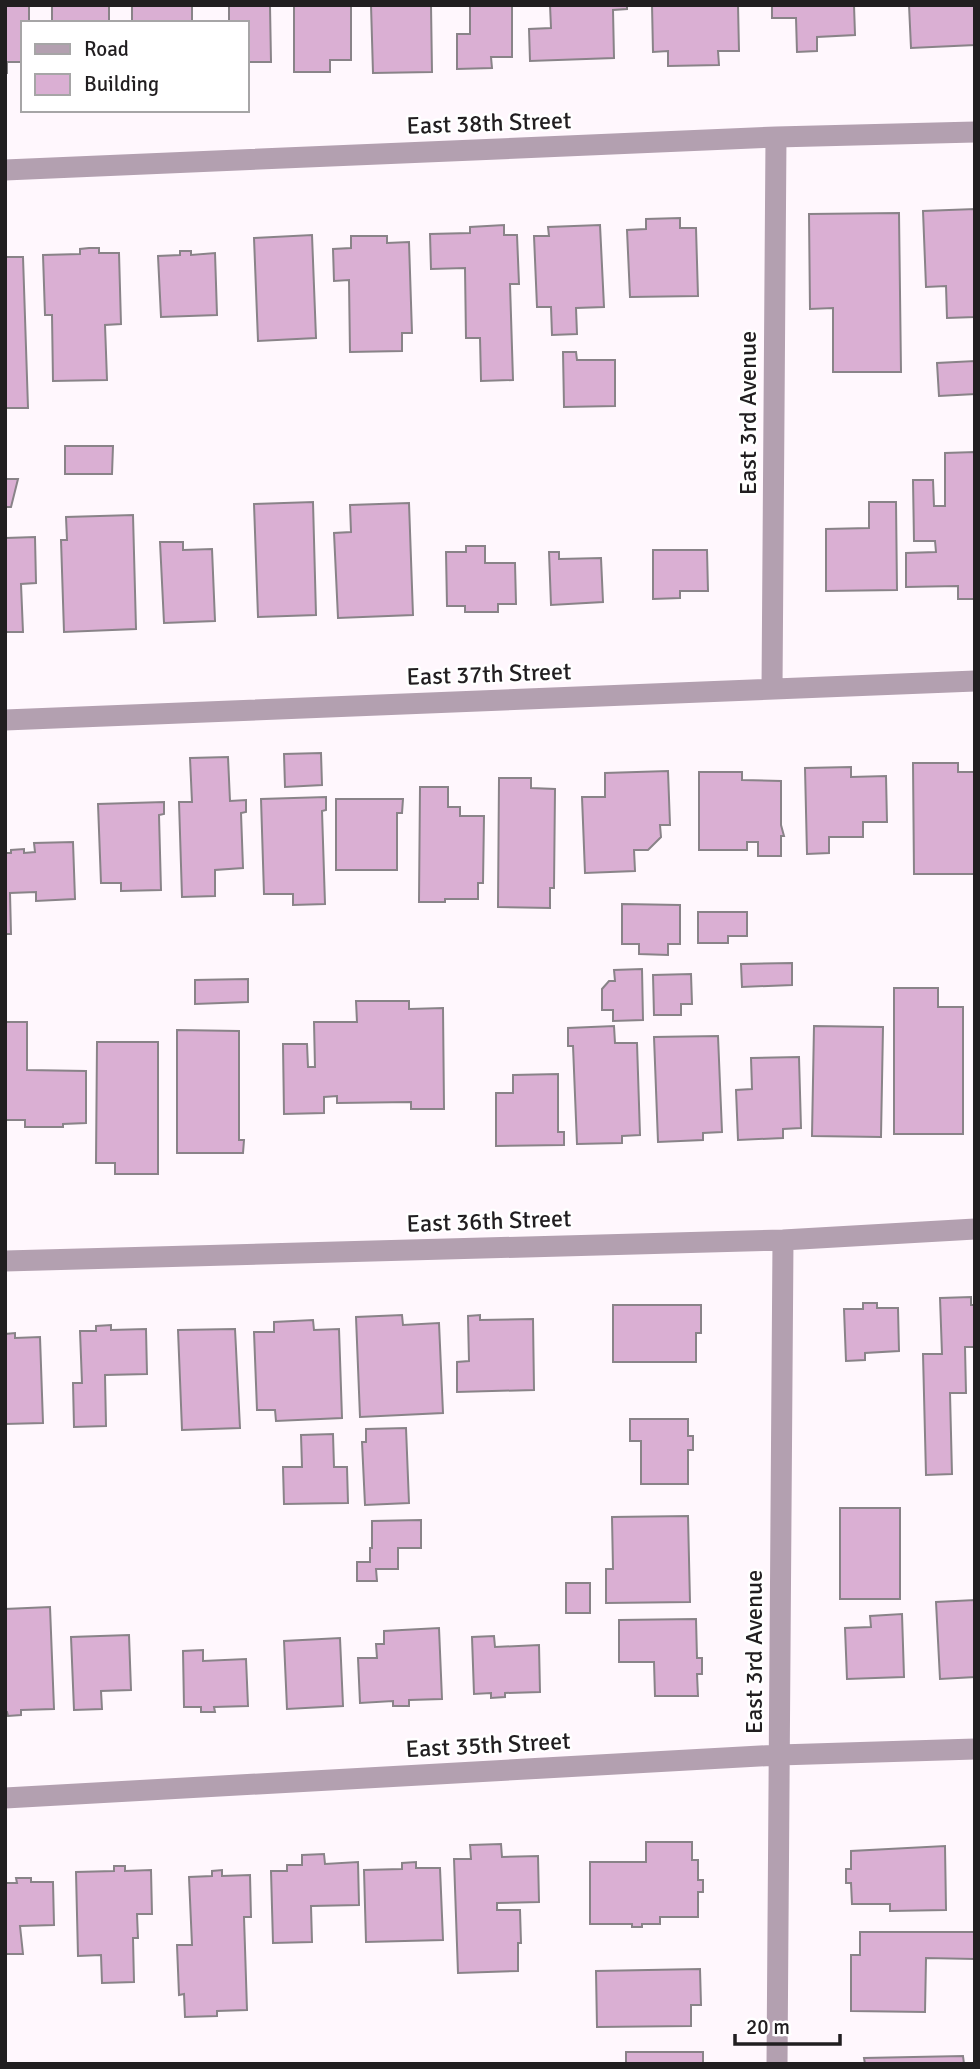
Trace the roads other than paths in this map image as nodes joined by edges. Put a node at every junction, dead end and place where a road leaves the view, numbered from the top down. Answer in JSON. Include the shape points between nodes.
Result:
{"nodes":[{"id":1,"x":975,"y":132,"type":"edge"},
{"id":2,"x":776,"y":137,"type":"junction"},
{"id":3,"x":5,"y":170,"type":"edge"},
{"id":4,"x":975,"y":681,"type":"edge"},
{"id":5,"x":772,"y":689,"type":"junction"},
{"id":6,"x":5,"y":720,"type":"edge"},
{"id":7,"x":975,"y":1229,"type":"edge"},
{"id":8,"x":783,"y":1240,"type":"junction"},
{"id":9,"x":5,"y":1261,"type":"edge"},
{"id":10,"x":975,"y":1749,"type":"edge"},
{"id":11,"x":779,"y":1755,"type":"junction"},
{"id":12,"x":5,"y":1798,"type":"edge"},
{"id":13,"x":778,"y":2064,"type":"edge"}],
"edges":[{"from":1,"to":2,"type":"street","name":"East 38th Street"},
{"from":2,"to":3,"type":"street","name":"East 38th Street"},
{"from":2,"to":5,"type":"street","name":"East 3rd Avenue"},
{"from":4,"to":5,"type":"street","name":"East 37th Street"},
{"from":5,"to":6,"type":"street","name":"East 37th Street"},
{"from":7,"to":8,"type":"street","name":"East 36th Street"},
{"from":8,"to":9,"type":"street","name":"East 36th Street"},
{"from":8,"to":11,"type":"street","name":"East 3rd Avenue"},
{"from":10,"to":11,"type":"street","name":"East 35th Street"},
{"from":11,"to":12,"type":"street","name":"East 35th Street"},
{"from":11,"to":13,"type":"street","name":"East 3rd Avenue"}]}
